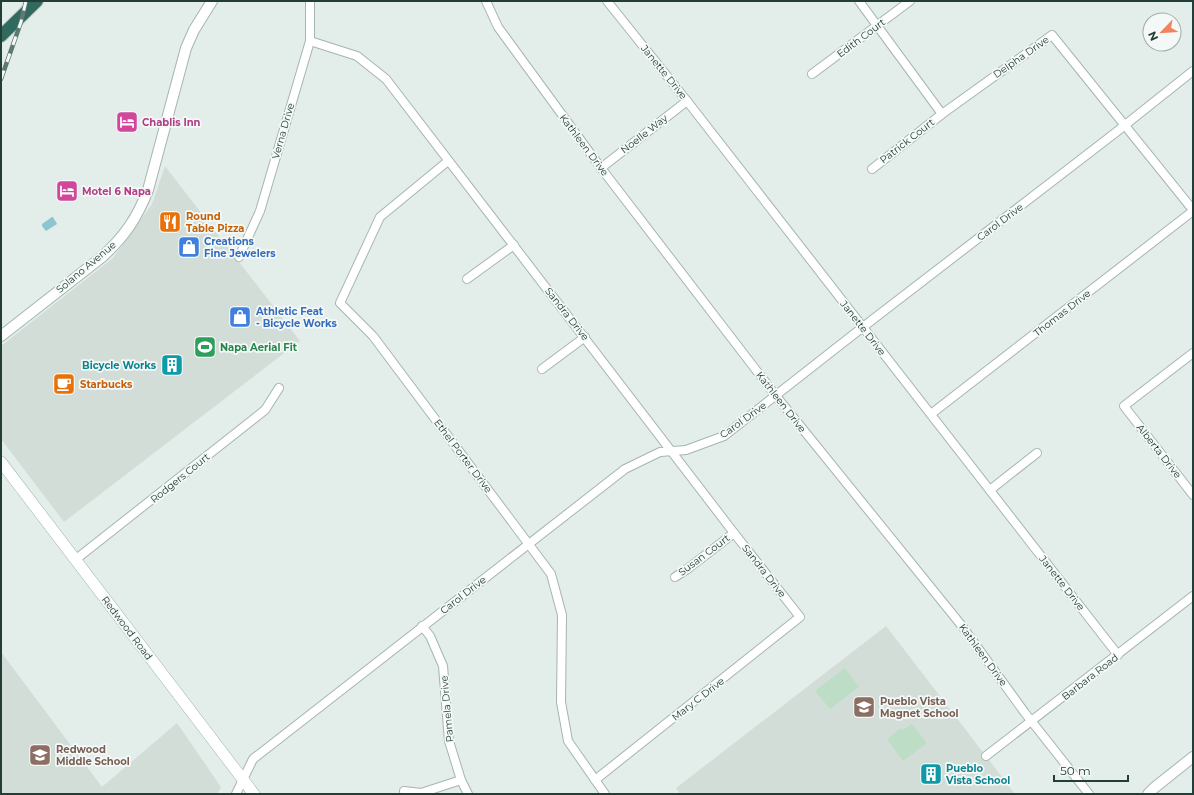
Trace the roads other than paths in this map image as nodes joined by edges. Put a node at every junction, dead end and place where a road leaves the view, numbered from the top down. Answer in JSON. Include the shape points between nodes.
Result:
{"nodes":[{"id":1,"x":37,"y":1,"type":"edge"},
{"id":2,"x":212,"y":1,"type":"edge"},
{"id":3,"x":310,"y":1,"type":"edge"},
{"id":4,"x":486,"y":1,"type":"edge"},
{"id":5,"x":607,"y":1,"type":"edge"},
{"id":6,"x":858,"y":1,"type":"edge"},
{"id":7,"x":910,"y":1,"type":"edge"},
{"id":8,"x":877,"y":27,"type":"junction"},
{"id":9,"x":1,"y":36,"type":"edge"},
{"id":10,"x":310,"y":41,"type":"junction"},
{"id":11,"x":1193,"y":71,"type":"edge"},
{"id":12,"x":812,"y":74,"type":"dead end"},
{"id":13,"x":687,"y":101,"type":"junction"},
{"id":14,"x":942,"y":114,"type":"junction"},
{"id":15,"x":1125,"y":125,"type":"junction"},
{"id":16,"x":448,"y":161,"type":"junction"},
{"id":17,"x":601,"y":168,"type":"junction"},
{"id":18,"x":872,"y":169,"type":"dead end"},
{"id":19,"x":1193,"y":211,"type":"edge"},
{"id":20,"x":514,"y":245,"type":"junction"},
{"id":21,"x":239,"y":257,"type":"dead end"},
{"id":22,"x":467,"y":279,"type":"dead end"},
{"id":23,"x":863,"y":327,"type":"junction"},
{"id":24,"x":1,"y":336,"type":"edge"},
{"id":25,"x":585,"y":337,"type":"junction"},
{"id":26,"x":1193,"y":353,"type":"edge"},
{"id":27,"x":542,"y":369,"type":"dead end"},
{"id":28,"x":279,"y":388,"type":"dead end"},
{"id":29,"x":776,"y":396,"type":"junction"},
{"id":30,"x":931,"y":414,"type":"junction"},
{"id":31,"x":672,"y":451,"type":"junction"},
{"id":32,"x":1037,"y":453,"type":"dead end"},
{"id":33,"x":1,"y":462,"type":"edge"},
{"id":34,"x":990,"y":490,"type":"junction"},
{"id":35,"x":1193,"y":495,"type":"edge"},
{"id":36,"x":734,"y":533,"type":"junction"},
{"id":37,"x":529,"y":544,"type":"junction"},
{"id":38,"x":75,"y":560,"type":"junction"},
{"id":39,"x":675,"y":577,"type":"dead end"},
{"id":40,"x":1193,"y":596,"type":"edge"},
{"id":41,"x":800,"y":617,"type":"joint"},
{"id":42,"x":422,"y":626,"type":"junction"},
{"id":43,"x":1118,"y":655,"type":"junction"},
{"id":44,"x":1032,"y":722,"type":"junction"},
{"id":45,"x":986,"y":756,"type":"dead end"},
{"id":46,"x":1193,"y":757,"type":"edge"},
{"id":47,"x":461,"y":780,"type":"junction"},
{"id":48,"x":595,"y":780,"type":"junction"},
{"id":49,"x":244,"y":781,"type":"junction"},
{"id":50,"x":404,"y":791,"type":"dead end"},
{"id":51,"x":236,"y":794,"type":"edge"},
{"id":52,"x":254,"y":794,"type":"edge"},
{"id":53,"x":468,"y":794,"type":"edge"},
{"id":54,"x":605,"y":794,"type":"edge"},
{"id":55,"x":1089,"y":794,"type":"edge"},
{"id":56,"x":1148,"y":794,"type":"edge"}],
"edges":[{"from":1,"to":9,"type":"highway"},
{"from":2,"to":24,"type":"street","name":"Solano Avenue","via":[[186,48],[148,190],[140,210],[128,229],[102,257]]},
{"from":3,"to":10,"type":"street","name":"Verna Drive"},
{"from":4,"to":17,"type":"street","name":"Kathleen Drive","via":[[498,27]]},
{"from":5,"to":13,"type":"street","name":"Janette Drive"},
{"from":6,"to":8,"type":"street"},
{"from":7,"to":8,"type":"street","name":"Edith Court"},
{"from":8,"to":12,"type":"street","name":"Edith Court"},
{"from":8,"to":14,"type":"street"},
{"from":10,"to":16,"type":"street","name":"Sandra Drive","via":[[357,56],[386,78]]},
{"from":10,"to":21,"type":"street","name":"Verna Drive","via":[[260,211]]},
{"from":11,"to":15,"type":"street","name":"Carol Drive"},
{"from":13,"to":17,"type":"street","name":"Noelle Way"},
{"from":13,"to":23,"type":"street","name":"Janette Drive"},
{"from":14,"to":15,"type":"street","name":"Delpha Drive","via":[[1052,35]]},
{"from":14,"to":18,"type":"street","name":"Patrick Court"},
{"from":15,"to":19,"type":"street","name":"Delpha Drive"},
{"from":15,"to":23,"type":"street","name":"Carol Drive"},
{"from":16,"to":20,"type":"street","name":"Sandra Drive"},
{"from":16,"to":37,"type":"street","name":"Ethel Porter Drive","via":[[380,217],[340,303],[373,336]]},
{"from":17,"to":29,"type":"street","name":"Kathleen Drive"},
{"from":19,"to":30,"type":"street","name":"Thomas Drive"},
{"from":20,"to":22,"type":"street"},
{"from":20,"to":25,"type":"street","name":"Sandra Drive"},
{"from":23,"to":29,"type":"street","name":"Carol Drive"},
{"from":23,"to":30,"type":"street","name":"Janette Drive"},
{"from":25,"to":27,"type":"street"},
{"from":25,"to":31,"type":"street","name":"Sandra Drive"},
{"from":26,"to":35,"type":"street","name":"Alberta Drive","via":[[1124,406]]},
{"from":28,"to":38,"type":"street","name":"Rodgers Court","via":[[265,410]]},
{"from":29,"to":31,"type":"street","name":"Carol Drive","via":[[724,436],[686,450]]},
{"from":29,"to":44,"type":"street","name":"Kathleen Drive","via":[[962,626]]},
{"from":30,"to":34,"type":"street","name":"Janette Drive"},
{"from":31,"to":36,"type":"street","name":"Sandra Drive"},
{"from":31,"to":37,"type":"street","name":"Carol Drive","via":[[660,452],[625,469]]},
{"from":32,"to":34,"type":"street"},
{"from":33,"to":38,"type":"main road","name":"Redwood Road"},
{"from":34,"to":43,"type":"street","name":"Janette Drive"},
{"from":36,"to":39,"type":"street","name":"Susan Court"},
{"from":36,"to":41,"type":"street","name":"Sandra Drive"},
{"from":37,"to":42,"type":"street","name":"Carol Drive"},
{"from":37,"to":48,"type":"street","name":"Ethel Porter Drive","via":[[551,574],[562,615],[561,702],[568,741]]},
{"from":38,"to":49,"type":"main road","name":"Redwood Road"},
{"from":40,"to":43,"type":"street","name":"Barbara Road"},
{"from":41,"to":48,"type":"street","name":"Mary C Drive"},
{"from":42,"to":47,"type":"street","name":"Pamela Drive","via":[[430,636],[444,666],[449,741]]},
{"from":42,"to":49,"type":"street","name":"Carol Drive","via":[[252,759]]},
{"from":43,"to":44,"type":"street","name":"Barbara Road"},
{"from":44,"to":45,"type":"street","name":"Barbara Road"},
{"from":44,"to":55,"type":"street","name":"Kathleen Drive"},
{"from":46,"to":56,"type":"street"},
{"from":47,"to":50,"type":"street","via":[[420,793]]},
{"from":47,"to":53,"type":"street","name":"Pamela Drive"},
{"from":48,"to":54,"type":"street","name":"Ethel Porter Drive"},
{"from":49,"to":51,"type":"street","name":"Carol Drive"},
{"from":49,"to":52,"type":"main road","name":"Redwood Road"}]}
